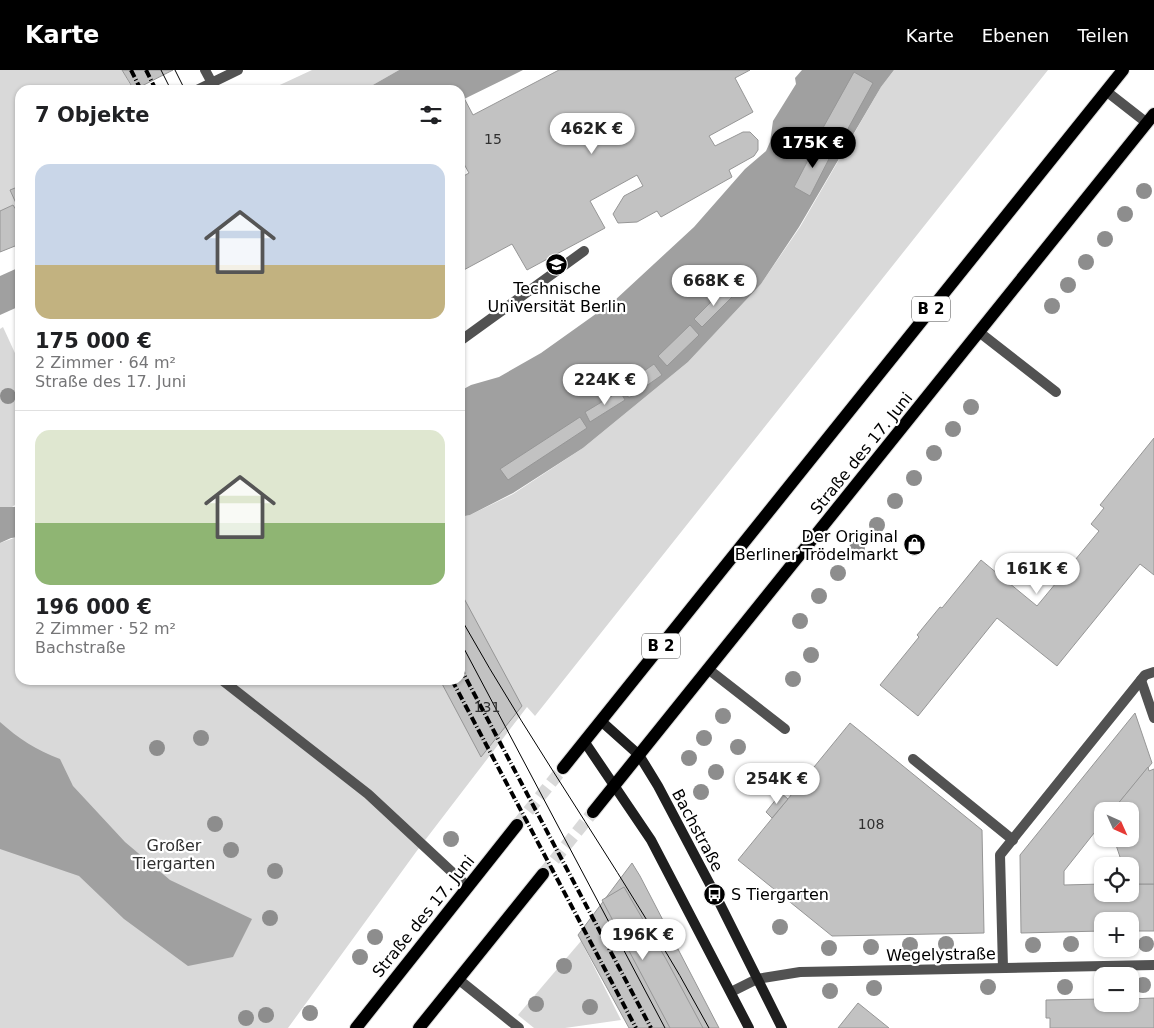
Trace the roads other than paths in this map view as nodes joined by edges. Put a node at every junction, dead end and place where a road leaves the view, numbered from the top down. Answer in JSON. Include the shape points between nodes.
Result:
{"nodes":[{"id":1,"x":205,"y":70,"type":"edge"},
{"id":2,"x":238,"y":70,"type":"edge"},
{"id":3,"x":1123,"y":70,"type":"edge"},
{"id":4,"x":212,"y":83,"type":"junction"},
{"id":5,"x":208,"y":85,"type":"edge"},
{"id":6,"x":1106,"y":91,"type":"junction"},
{"id":7,"x":1150,"y":118,"type":"edge"},
{"id":8,"x":584,"y":251,"type":"dead end"},
{"id":9,"x":978,"y":332,"type":"junction"},
{"id":10,"x":465,"y":337,"type":"edge"},
{"id":11,"x":1056,"y":392,"type":"dead end"},
{"id":12,"x":708,"y":669,"type":"junction"},
{"id":13,"x":1154,"y":672,"type":"edge"},
{"id":14,"x":1141,"y":680,"type":"junction"},
{"id":15,"x":228,"y":685,"type":"edge"},
{"id":16,"x":1154,"y":718,"type":"edge"},
{"id":17,"x":601,"y":721,"type":"junction"},
{"id":18,"x":785,"y":729,"type":"dead end"},
{"id":19,"x":584,"y":741,"type":"junction"},
{"id":20,"x":639,"y":755,"type":"junction"},
{"id":21,"x":912,"y":759,"type":"dead end"},
{"id":22,"x":563,"y":768,"type":"tunnel mouth"},
{"id":23,"x":615,"y":786,"type":"junction"},
{"id":24,"x":593,"y":812,"type":"tunnel mouth"},
{"id":25,"x":517,"y":825,"type":"tunnel mouth"},
{"id":26,"x":1013,"y":840,"type":"junction"},
{"id":27,"x":543,"y":874,"type":"tunnel mouth"},
{"id":28,"x":467,"y":886,"type":"junction"},
{"id":29,"x":1154,"y":965,"type":"edge"},
{"id":30,"x":1003,"y":968,"type":"junction"},
{"id":31,"x":757,"y":979,"type":"junction"},
{"id":32,"x":458,"y":980,"type":"junction"},
{"id":33,"x":731,"y":992,"type":"junction"},
{"id":34,"x":356,"y":1028,"type":"edge"},
{"id":35,"x":419,"y":1028,"type":"edge"},
{"id":36,"x":519,"y":1028,"type":"edge"},
{"id":37,"x":748,"y":1028,"type":"edge"},
{"id":38,"x":782,"y":1028,"type":"edge"}],
"edges":[{"from":1,"to":4,"type":"street"},
{"from":2,"to":4,"type":"street"},
{"from":3,"to":6,"type":"main road","number":"B 2"},
{"from":4,"to":5,"type":"street"},
{"from":6,"to":7,"type":"street"},
{"from":6,"to":17,"type":"main road","number":"B 2"},
{"from":7,"to":9,"type":"main road","name":"Straße des 17. Juni"},
{"from":8,"to":10,"type":"street"},
{"from":9,"to":11,"type":"street"},
{"from":9,"to":12,"type":"main road","name":"Straße des 17. Juni"},
{"from":12,"to":18,"type":"street"},
{"from":12,"to":20,"type":"main road","name":"Straße des 17. Juni"},
{"from":13,"to":14,"type":"street"},
{"from":14,"to":16,"type":"street"},
{"from":14,"to":26,"type":"street"},
{"from":15,"to":28,"type":"street","via":[[368,794]]},
{"from":17,"to":19,"type":"main road","number":"B 2"},
{"from":17,"to":20,"type":"street","name":"Bachstraße"},
{"from":19,"to":22,"type":"main road","number":"B 2"},
{"from":19,"to":23,"type":"street"},
{"from":20,"to":23,"type":"main road","name":"Straße des 17. Juni"},
{"from":20,"to":31,"type":"street","name":"Bachstraße","via":[[676,818]]},
{"from":21,"to":26,"type":"street"},
{"from":23,"to":24,"type":"main road","name":"Straße des 17. Juni"},
{"from":23,"to":33,"type":"street","via":[[651,840]]},
{"from":25,"to":28,"type":"main road","name":"Straße des 17. Juni"},
{"from":26,"to":30,"type":"street","via":[[1000,855]]},
{"from":27,"to":32,"type":"main road"},
{"from":28,"to":34,"type":"main road","name":"Straße des 17. Juni"},
{"from":29,"to":30,"type":"street","name":"Wegelystraße"},
{"from":30,"to":31,"type":"street","name":"Wegelystraße","via":[[800,972]]},
{"from":31,"to":33,"type":"street","name":"Wegelystraße"},
{"from":31,"to":38,"type":"street","name":"Bachstraße"},
{"from":32,"to":35,"type":"main road"},
{"from":32,"to":36,"type":"street"},
{"from":33,"to":37,"type":"street"}]}
